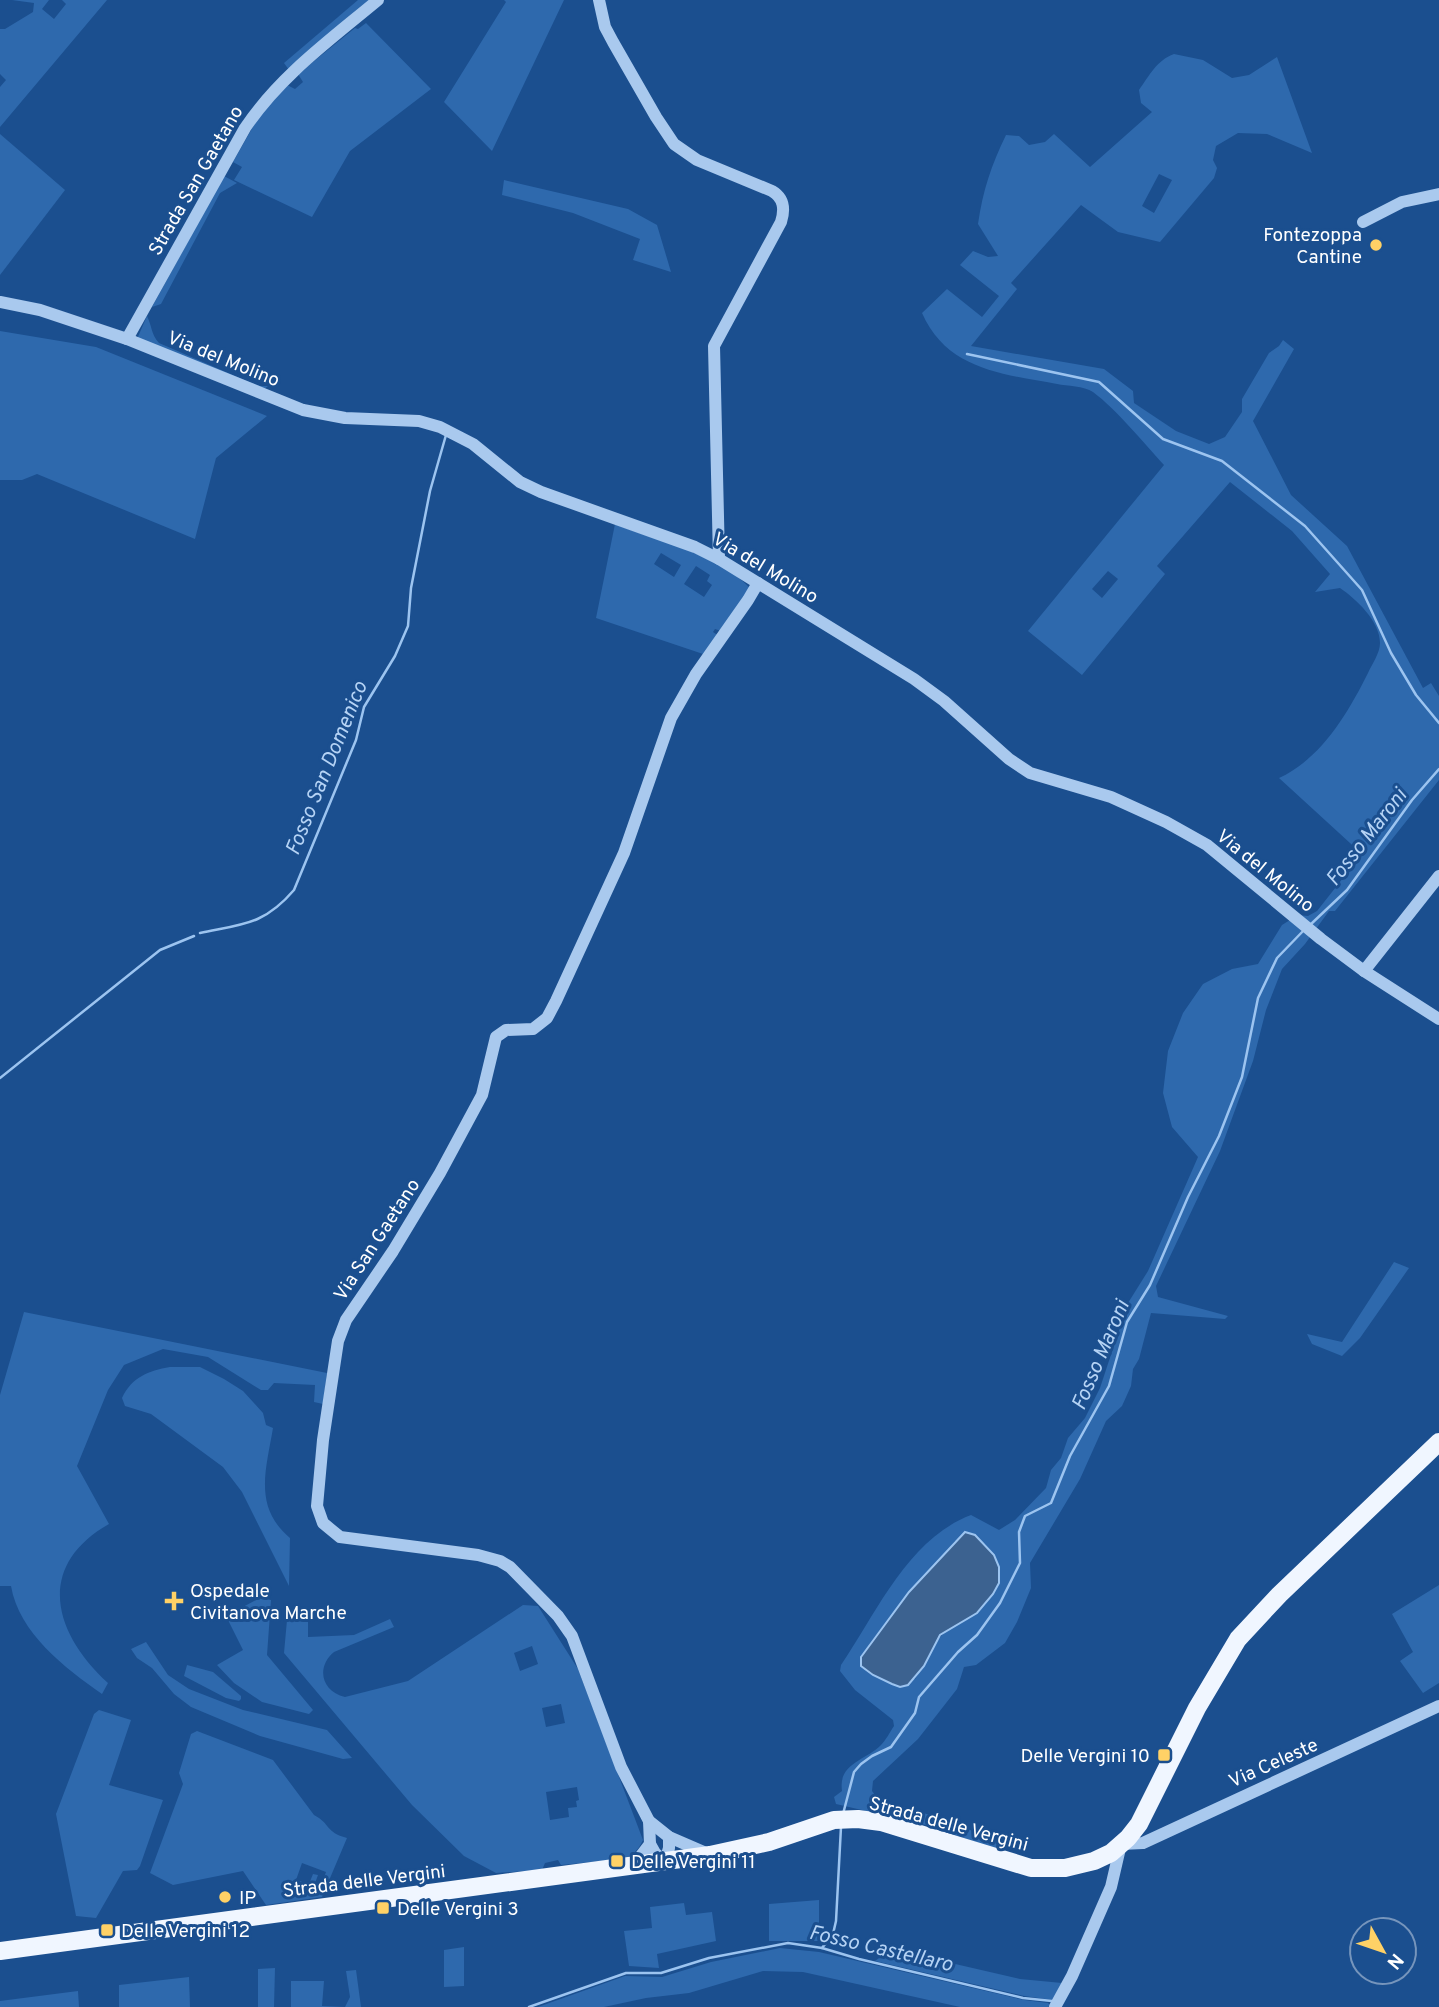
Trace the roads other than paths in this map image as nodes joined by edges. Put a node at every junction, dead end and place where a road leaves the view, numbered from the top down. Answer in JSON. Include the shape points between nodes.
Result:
{"nodes":[{"id":1,"x":378,"y":0,"type":"edge"},
{"id":2,"x":599,"y":0,"type":"edge"},
{"id":3,"x":1439,"y":194,"type":"edge"},
{"id":4,"x":1363,"y":222,"type":"dead end"},
{"id":5,"x":0,"y":302,"type":"edge"},
{"id":6,"x":127,"y":339,"type":"junction"},
{"id":7,"x":719,"y":559,"type":"junction"},
{"id":8,"x":758,"y":583,"type":"junction"},
{"id":9,"x":1439,"y":876,"type":"edge"},
{"id":10,"x":1364,"y":971,"type":"junction"},
{"id":11,"x":1439,"y":1019,"type":"edge"},
{"id":12,"x":1439,"y":1442,"type":"edge"},
{"id":13,"x":1439,"y":1706,"type":"edge"},
{"id":14,"x":649,"y":1821,"type":"junction"},
{"id":15,"x":669,"y":1837,"type":"junction"},
{"id":16,"x":650,"y":1844,"type":"junction"},
{"id":17,"x":1121,"y":1844,"type":"junction"},
{"id":18,"x":710,"y":1855,"type":"junction"},
{"id":19,"x":665,"y":1861,"type":"junction"},
{"id":20,"x":633,"y":1866,"type":"junction"},
{"id":21,"x":0,"y":1951,"type":"edge"},
{"id":22,"x":1058,"y":2002,"type":"edge"}],
"edges":[{"from":1,"to":6,"type":"street","name":"Strada San Gaetano","via":[[290,74],[257,110]]},
{"from":2,"to":7,"type":"street","via":[[613,42],[674,144],[696,160],[772,191],[783,205],[781,222],[714,346]]},
{"from":3,"to":4,"type":"street","via":[[1402,202]]},
{"from":5,"to":6,"type":"street","name":"Via del Molino","via":[[40,310]]},
{"from":6,"to":7,"type":"street","name":"Via del Molino","via":[[303,410],[440,427],[473,444],[520,482],[541,492]]},
{"from":7,"to":8,"type":"street","name":"Via del Molino"},
{"from":8,"to":10,"type":"street","name":"Via del Molino","via":[[914,679],[1021,768],[1111,797],[1188,833]]},
{"from":8,"to":14,"type":"street","name":"Via San Gaetano","via":[[671,718],[624,853],[556,1002],[533,1029],[506,1030],[496,1037],[485,1088],[440,1173],[346,1320],[338,1341],[317,1506],[323,1523],[340,1537],[478,1555],[510,1567],[572,1636],[621,1767]]},
{"from":9,"to":10,"type":"street"},
{"from":10,"to":11,"type":"street","name":"Via del Molino"},
{"from":12,"to":17,"type":"main road","name":"Strada delle Vergini","via":[[1238,1639],[1197,1708],[1139,1824]]},
{"from":13,"to":17,"type":"street","name":"Via Celeste","via":[[1143,1843]]},
{"from":14,"to":15,"type":"street","name":"Via San Gaetano"},
{"from":14,"to":16,"type":"street","name":"Via San Gaetano"},
{"from":15,"to":18,"type":"street","name":"Via San Gaetano"},
{"from":15,"to":19,"type":"street"},
{"from":16,"to":19,"type":"street"},
{"from":16,"to":20,"type":"street"},
{"from":17,"to":18,"type":"main road","name":"Strada delle Vergini","via":[[1094,1861],[1048,1870],[858,1819],[834,1820],[769,1842]]},
{"from":17,"to":22,"type":"street","via":[[1111,1887]]},
{"from":18,"to":19,"type":"main road","name":"Strada delle Vergini"},
{"from":19,"to":20,"type":"main road","name":"Strada delle Vergini"},
{"from":20,"to":21,"type":"main road","name":"Strada delle Vergini"}]}
